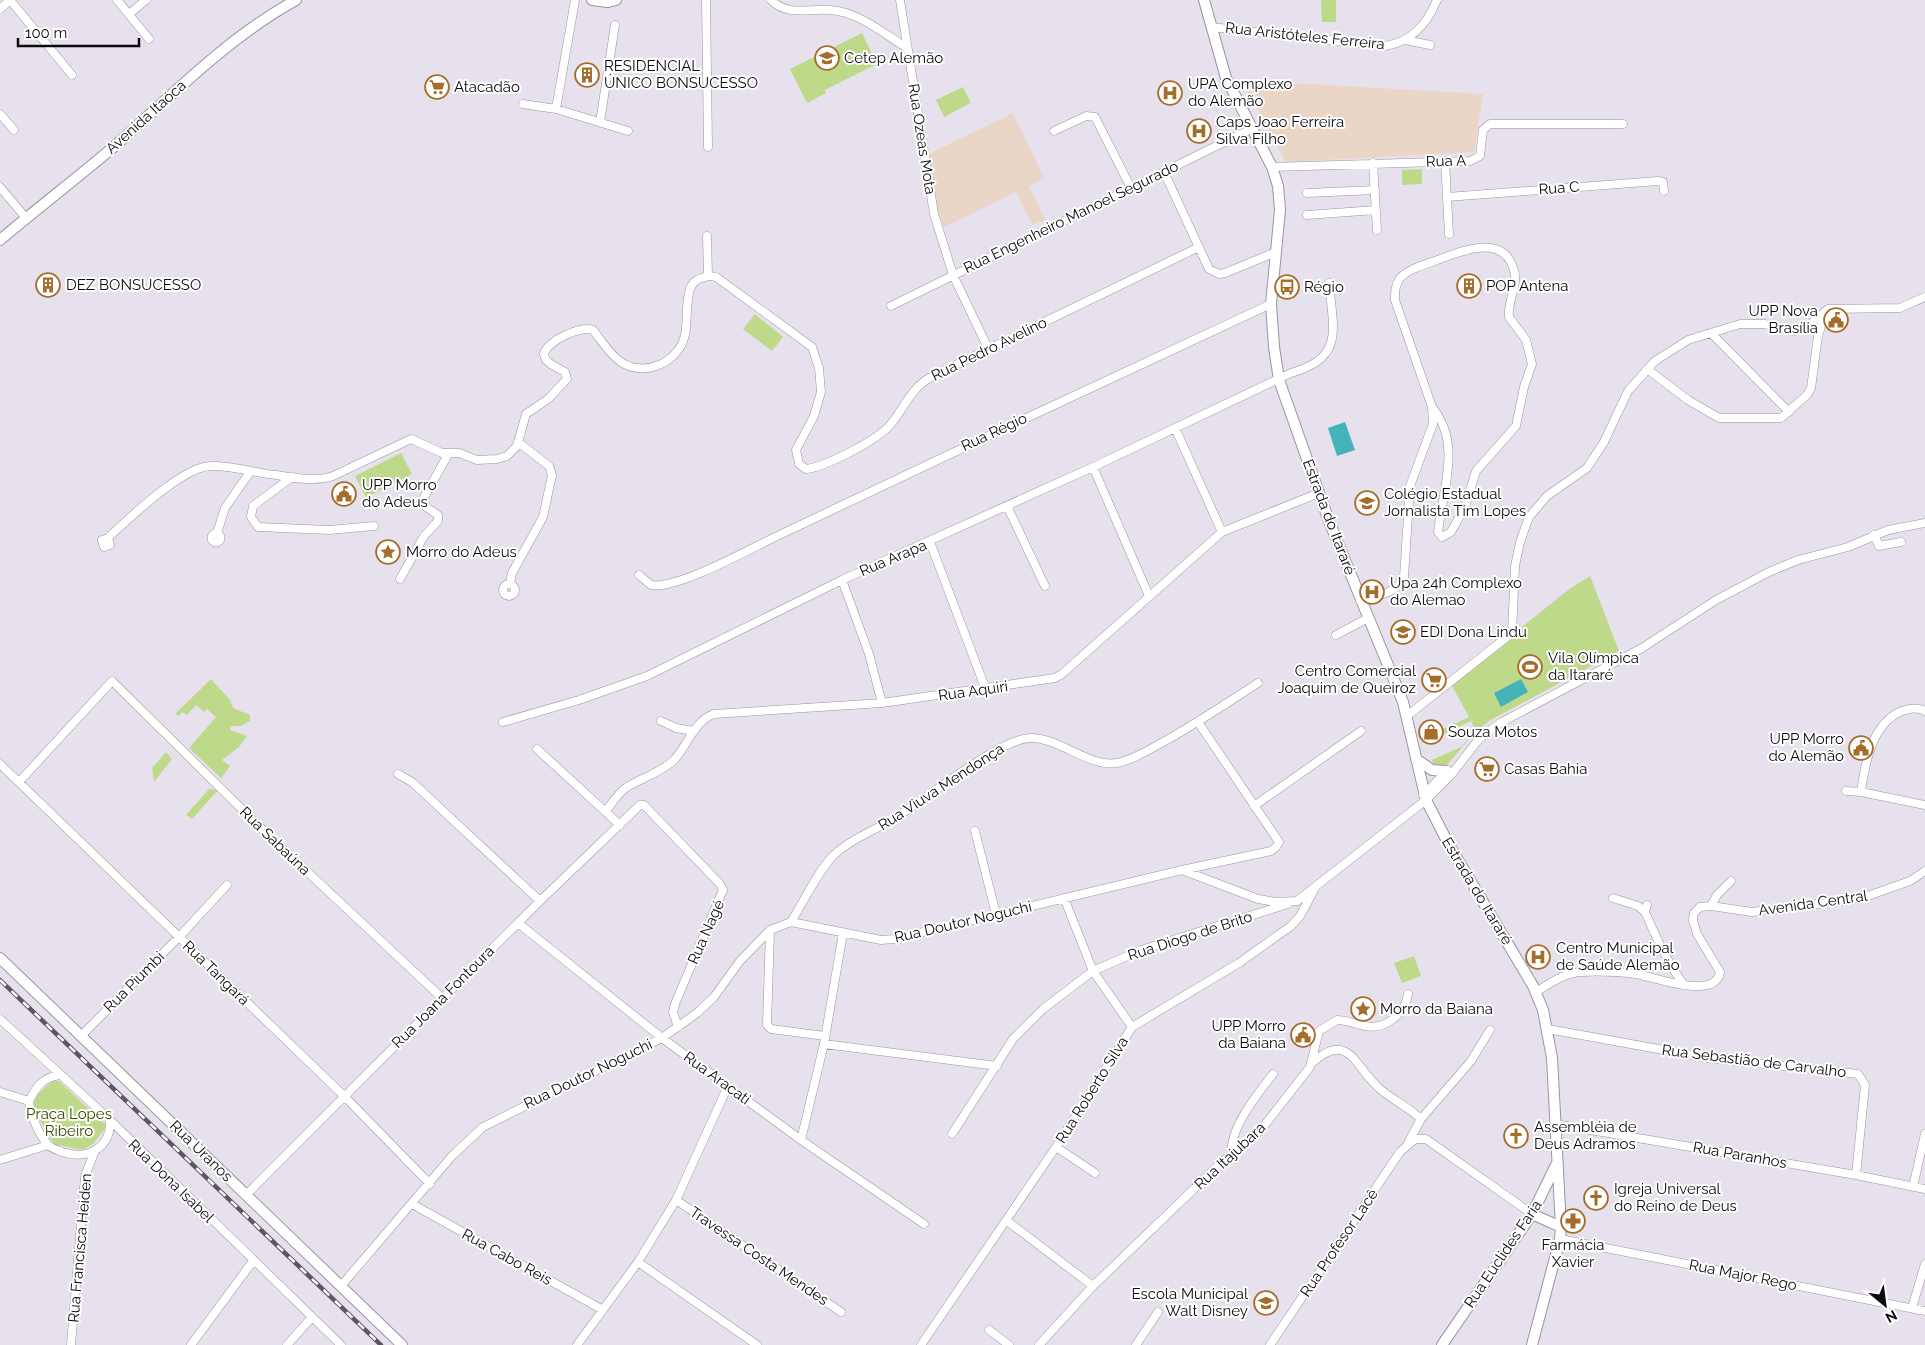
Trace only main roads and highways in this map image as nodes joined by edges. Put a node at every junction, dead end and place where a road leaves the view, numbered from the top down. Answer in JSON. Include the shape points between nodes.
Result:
{"nodes":[{"id":1,"x":296,"y":0,"type":"edge"},
{"id":2,"x":592,"y":0,"type":"edge"},
{"id":3,"x":616,"y":0,"type":"edge"},
{"id":4,"x":1204,"y":0,"type":"edge"},
{"id":5,"x":0,"y":240,"type":"edge"},
{"id":6,"x":1416,"y":758,"type":"junction"},
{"id":7,"x":1446,"y":771,"type":"road end"},
{"id":8,"x":0,"y":958,"type":"edge"},
{"id":9,"x":1558,"y":1159,"type":"junction"},
{"id":10,"x":1532,"y":1214,"type":"junction"},
{"id":11,"x":1561,"y":1227,"type":"junction"},
{"id":12,"x":402,"y":1345,"type":"edge"},
{"id":13,"x":1442,"y":1345,"type":"edge"},
{"id":14,"x":1532,"y":1345,"type":"edge"}],
"edges":[{"from":1,"to":5,"type":"main road","name":"Avenida Itaóca","via":[[277,10],[192,74],[97,161]]},
{"from":2,"to":3,"type":"main road"},
{"from":4,"to":6,"type":"main road","name":"Estrada do Itararé","via":[[1226,78],[1272,167],[1278,186],[1280,210],[1271,304],[1279,380],[1360,601],[1388,663],[1407,716]]},
{"from":6,"to":7,"type":"main road","via":[[1432,770]]},
{"from":6,"to":9,"type":"main road","name":"Estrada do Itararé","via":[[1425,797],[1448,843],[1536,992],[1548,1029],[1552,1058]]},
{"from":8,"to":12,"type":"main road","name":"Rua Uranos"},
{"from":9,"to":10,"type":"main road","name":"Rua Euclides Faria"},
{"from":9,"to":11,"type":"main road","name":"Estrada do Itararé"},
{"from":10,"to":11,"type":"main road"},
{"from":10,"to":13,"type":"main road","name":"Rua Euclides Faria"},
{"from":11,"to":14,"type":"main road","name":"Estrada do Itararé"}]}
